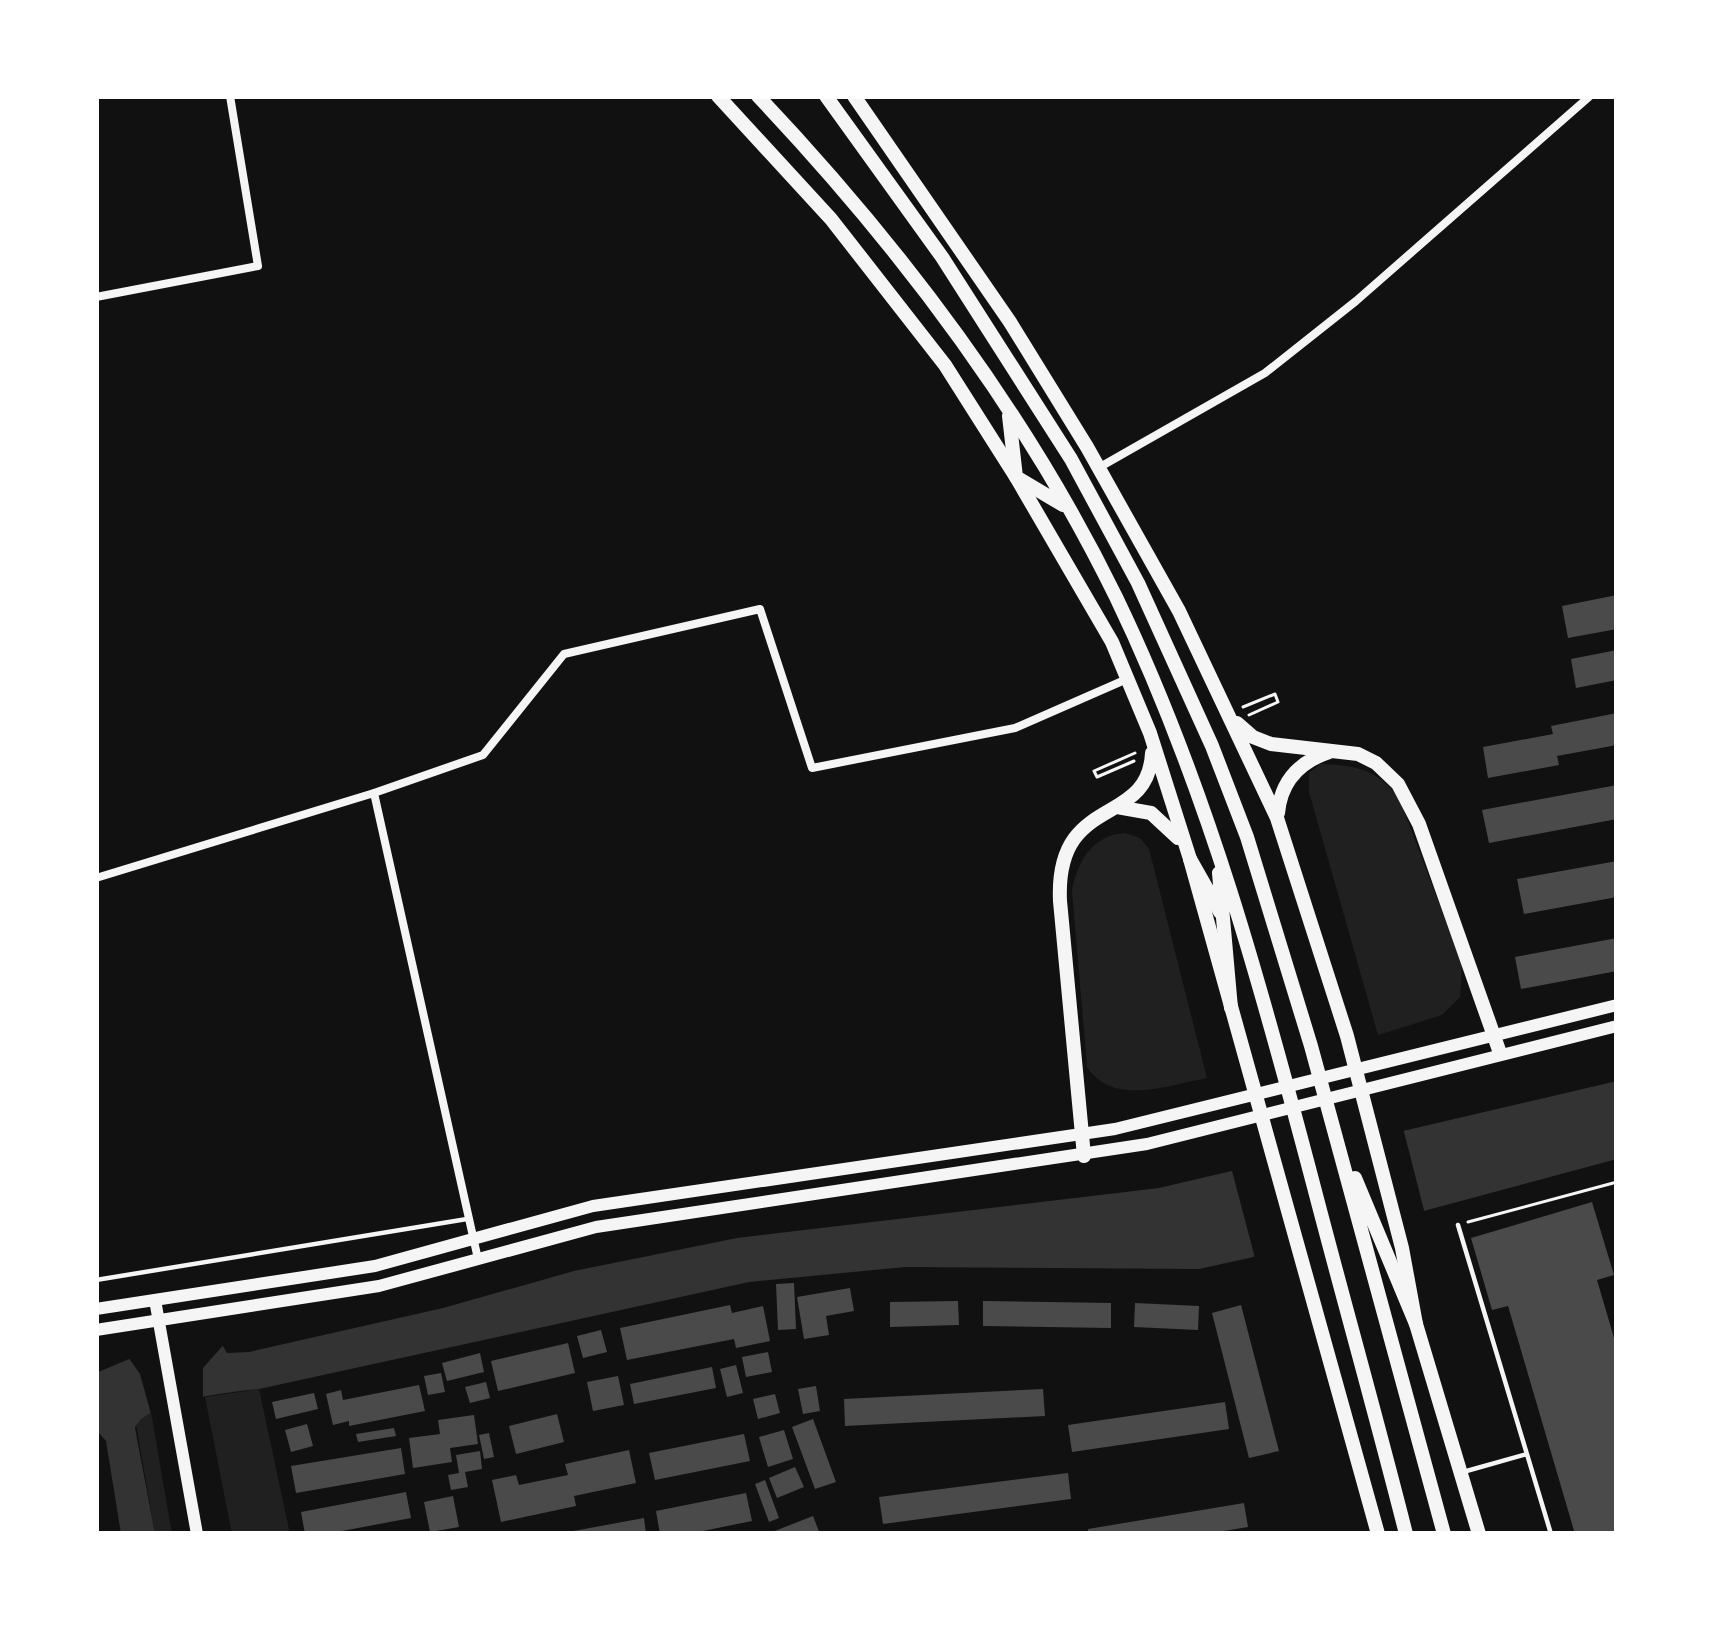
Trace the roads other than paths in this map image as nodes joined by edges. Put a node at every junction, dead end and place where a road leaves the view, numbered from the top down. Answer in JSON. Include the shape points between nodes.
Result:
{"nodes":[{"id":1,"x":230,"y":96,"type":"edge"},
{"id":2,"x":718,"y":96,"type":"edge"},
{"id":3,"x":758,"y":96,"type":"edge"},
{"id":4,"x":826,"y":96,"type":"edge"},
{"id":5,"x":854,"y":96,"type":"edge"},
{"id":6,"x":1590,"y":96,"type":"edge"},
{"id":7,"x":96,"y":297,"type":"edge"},
{"id":8,"x":1008,"y":411,"type":"junction"},
{"id":9,"x":1099,"y":468,"type":"junction"},
{"id":10,"x":1016,"y":477,"type":"junction"},
{"id":11,"x":1068,"y":508,"type":"junction"},
{"id":12,"x":1127,"y":679,"type":"junction"},
{"id":13,"x":1230,"y":714,"type":"junction"},
{"id":14,"x":1150,"y":733,"type":"junction"},
{"id":15,"x":1337,"y":750,"type":"junction"},
{"id":16,"x":374,"y":794,"type":"junction"},
{"id":17,"x":1117,"y":807,"type":"junction"},
{"id":18,"x":1277,"y":818,"type":"junction"},
{"id":19,"x":1216,"y":844,"type":"junction"},
{"id":20,"x":1190,"y":859,"type":"junction"},
{"id":21,"x":96,"y":878,"type":"edge"},
{"id":22,"x":1223,"y":918,"type":"junction"},
{"id":23,"x":1255,"y":974,"type":"junction"},
{"id":24,"x":1617,"y":1005,"type":"edge"},
{"id":25,"x":1231,"y":1008,"type":"junction"},
{"id":26,"x":1617,"y":1026,"type":"edge"},
{"id":27,"x":1495,"y":1033,"type":"junction"},
{"id":28,"x":1500,"y":1053,"type":"junction"},
{"id":29,"x":1080,"y":1135,"type":"junction"},
{"id":30,"x":1336,"y":1135,"type":"junction"},
{"id":31,"x":1084,"y":1156,"type":"junction"},
{"id":32,"x":467,"y":1219,"type":"junction"},
{"id":33,"x":1458,"y":1225,"type":"road end"},
{"id":34,"x":471,"y":1239,"type":"junction"},
{"id":35,"x":1395,"y":1250,"type":"junction"},
{"id":36,"x":478,"y":1259,"type":"junction"},
{"id":37,"x":96,"y":1280,"type":"edge"},
{"id":38,"x":155,"y":1300,"type":"junction"},
{"id":39,"x":96,"y":1310,"type":"edge"},
{"id":40,"x":158,"y":1320,"type":"junction"},
{"id":41,"x":96,"y":1330,"type":"edge"},
{"id":42,"x":1527,"y":1454,"type":"junction"},
{"id":43,"x":1462,"y":1472,"type":"junction"},
{"id":44,"x":197,"y":1534,"type":"edge"},
{"id":45,"x":1378,"y":1534,"type":"edge"},
{"id":46,"x":1406,"y":1534,"type":"edge"},
{"id":47,"x":1444,"y":1534,"type":"edge"},
{"id":48,"x":1479,"y":1534,"type":"edge"},
{"id":49,"x":1551,"y":1534,"type":"edge"}],
"edges":[{"from":1,"to":7,"type":"street","via":[[258,266]]},
{"from":2,"to":10,"type":"main road","via":[[832,219],[945,365]]},
{"from":3,"to":8,"type":"main road","via":[[911,274]]},
{"from":4,"to":30,"type":"main road","via":[[1035,400],[1121,550],[1247,837]]},
{"from":5,"to":9,"type":"main road"},
{"from":6,"to":9,"type":"street","via":[[1264,373]]},
{"from":8,"to":10,"type":"main road"},
{"from":8,"to":11,"type":"main road"},
{"from":9,"to":13,"type":"main road"},
{"from":10,"to":11,"type":"main road"},
{"from":10,"to":12,"type":"main road"},
{"from":11,"to":19,"type":"main road","via":[[1134,636]]},
{"from":12,"to":14,"type":"main road"},
{"from":12,"to":16,"type":"street","via":[[1015,728],[812,768],[760,609],[563,654],[483,755]]},
{"from":13,"to":15,"type":"main road","via":[[1261,741]]},
{"from":13,"to":18,"type":"main road"},
{"from":14,"to":17,"type":"main road","via":[[1148,779]]},
{"from":14,"to":20,"type":"main road"},
{"from":15,"to":18,"type":"main road","via":[[1294,772]]},
{"from":15,"to":27,"type":"main road","via":[[1376,764],[1407,797]]},
{"from":16,"to":21,"type":"street"},
{"from":16,"to":32,"type":"street"},
{"from":17,"to":20,"type":"main road","via":[[1156,816]]},
{"from":17,"to":29,"type":"main road","via":[[1078,832],[1060,876]]},
{"from":18,"to":35,"type":"main road","via":[[1347,1036]]},
{"from":19,"to":22,"type":"main road"},
{"from":19,"to":23,"type":"main road"},
{"from":20,"to":22,"type":"main road"},
{"from":20,"to":25,"type":"main road"},
{"from":22,"to":23,"type":"main road"},
{"from":22,"to":25,"type":"main road"},
{"from":23,"to":46,"type":"main road"},
{"from":24,"to":27,"type":"main road"},
{"from":25,"to":45,"type":"main road"},
{"from":26,"to":28,"type":"main road"},
{"from":27,"to":28,"type":"main road"},
{"from":27,"to":29,"type":"main road"},
{"from":28,"to":31,"type":"main road"},
{"from":29,"to":31,"type":"main road"},
{"from":29,"to":34,"type":"main road","via":[[592,1206]]},
{"from":30,"to":35,"type":"main road"},
{"from":30,"to":47,"type":"main road"},
{"from":31,"to":36,"type":"main road","via":[[596,1226]]},
{"from":32,"to":34,"type":"street"},
{"from":32,"to":37,"type":"lane"},
{"from":33,"to":42,"type":"lane"},
{"from":34,"to":36,"type":"street"},
{"from":34,"to":38,"type":"main road","via":[[401,1260]]},
{"from":35,"to":43,"type":"main road"},
{"from":36,"to":40,"type":"main road","via":[[406,1280]]},
{"from":38,"to":39,"type":"main road"},
{"from":38,"to":40,"type":"main road"},
{"from":40,"to":41,"type":"main road"},
{"from":40,"to":44,"type":"main road"},
{"from":42,"to":43,"type":"lane"},
{"from":42,"to":49,"type":"lane"},
{"from":43,"to":48,"type":"main road"}]}
